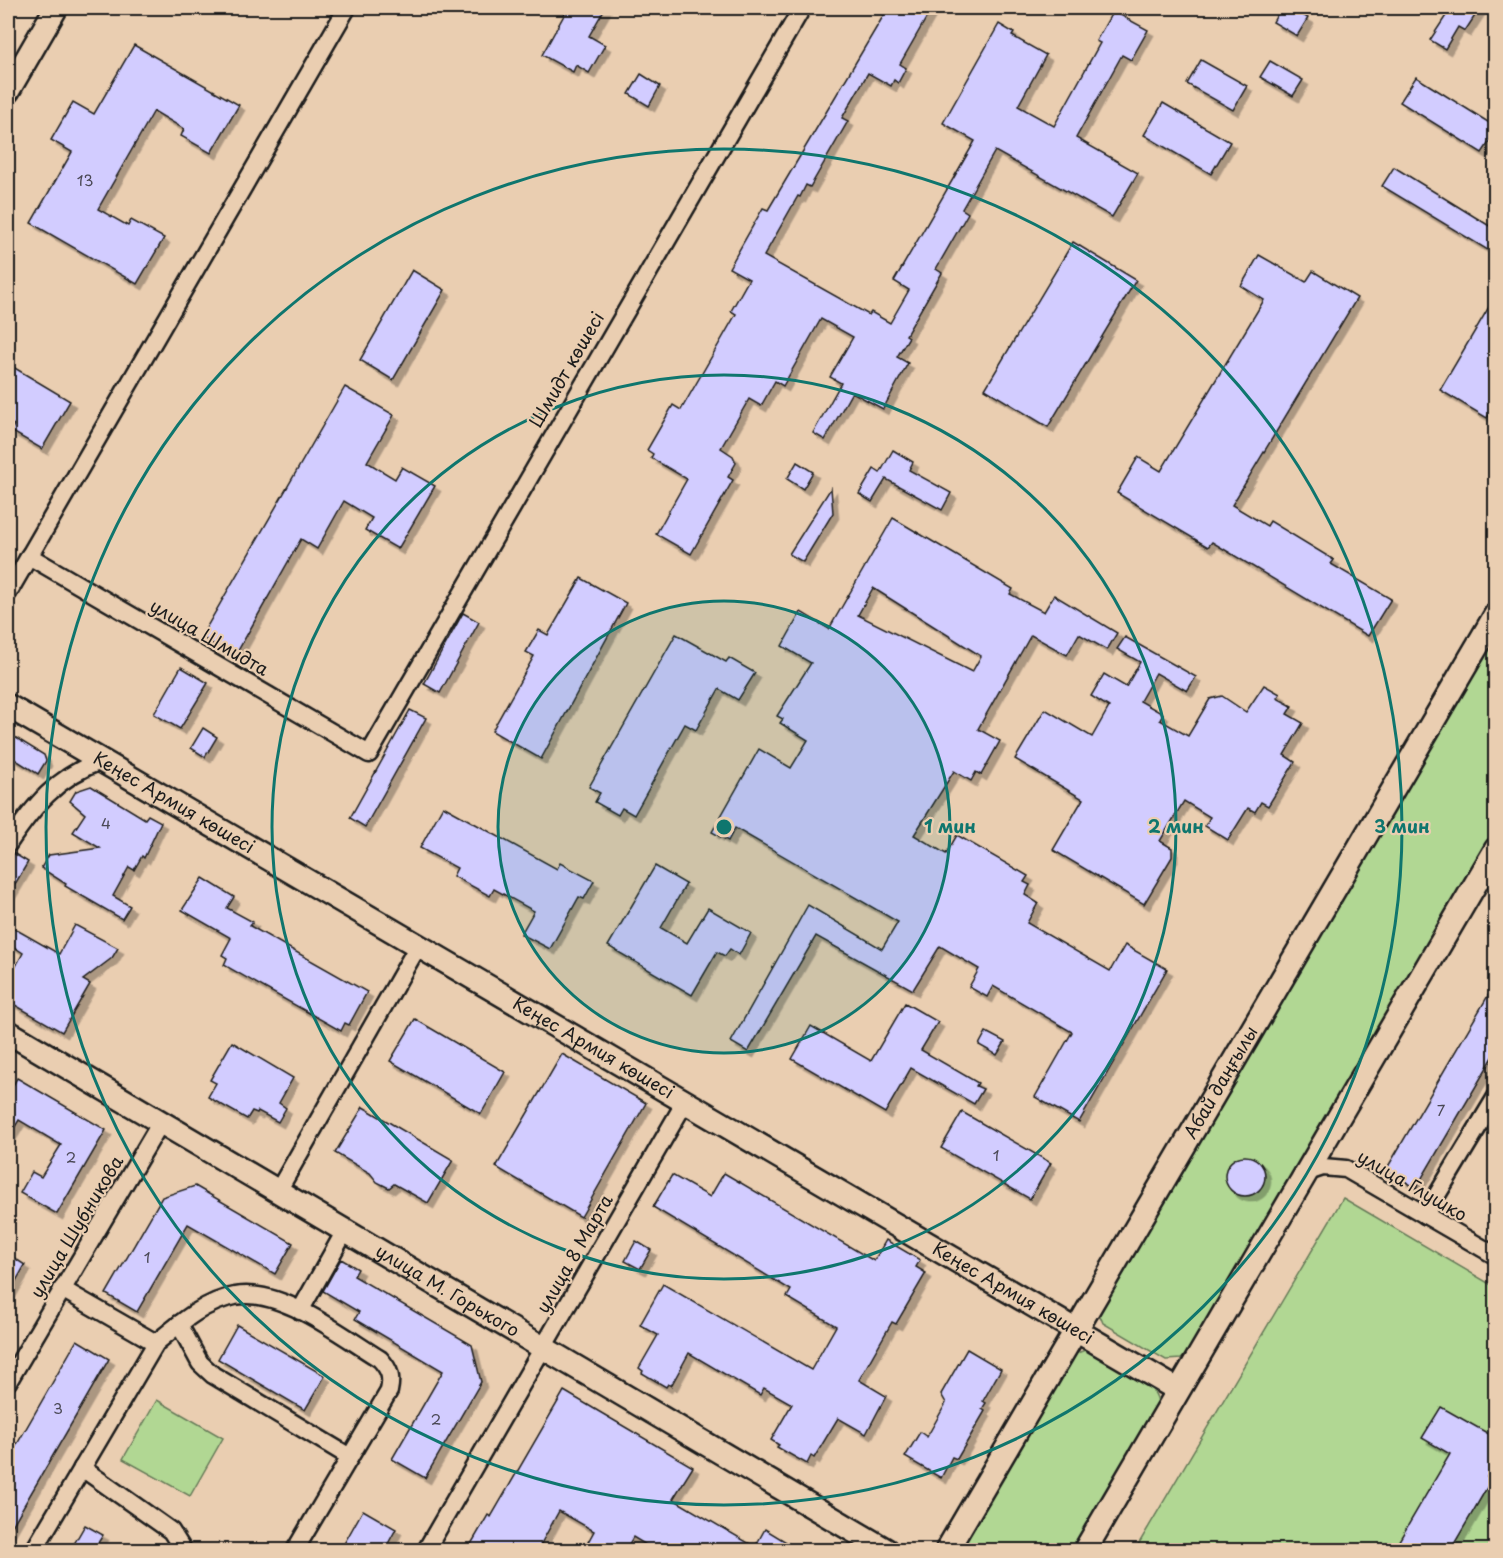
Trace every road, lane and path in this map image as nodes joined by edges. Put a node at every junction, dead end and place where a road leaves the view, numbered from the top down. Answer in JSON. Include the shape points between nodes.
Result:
{"nodes":[{"id":1,"x":56,"y":8,"type":"edge"},
{"id":2,"x":347,"y":8,"type":"edge"},
{"id":3,"x":802,"y":8,"type":"edge"},
{"id":4,"x":8,"y":91,"type":"edge"},
{"id":5,"x":29,"y":556,"type":"junction"},
{"id":6,"x":8,"y":593,"type":"edge"},
{"id":7,"x":1496,"y":614,"type":"edge"},
{"id":8,"x":8,"y":706,"type":"edge"},
{"id":9,"x":369,"y":754,"type":"joint"},
{"id":10,"x":101,"y":761,"type":"junction"},
{"id":11,"x":8,"y":844,"type":"edge"},
{"id":12,"x":1496,"y":849,"type":"edge"},
{"id":13,"x":418,"y":946,"type":"junction"},
{"id":14,"x":8,"y":1032,"type":"edge"},
{"id":15,"x":1496,"y":1097,"type":"edge"},
{"id":16,"x":685,"y":1102,"type":"junction"},
{"id":17,"x":161,"y":1122,"type":"junction"},
{"id":18,"x":1305,"y":1173,"type":"junction"},
{"id":19,"x":278,"y":1191,"type":"junction"},
{"id":20,"x":1425,"y":1215,"type":"junction"},
{"id":21,"x":345,"y":1231,"type":"junction"},
{"id":22,"x":1496,"y":1256,"type":"edge"},
{"id":23,"x":62,"y":1289,"type":"junction"},
{"id":24,"x":300,"y":1311,"type":"junction"},
{"id":25,"x":179,"y":1324,"type":"junction"},
{"id":26,"x":1075,"y":1329,"type":"junction"},
{"id":27,"x":156,"y":1343,"type":"junction"},
{"id":28,"x":543,"y":1348,"type":"junction"},
{"id":29,"x":8,"y":1382,"type":"edge"},
{"id":30,"x":1178,"y":1390,"type":"junction"},
{"id":31,"x":350,"y":1457,"type":"junction"},
{"id":32,"x":82,"y":1468,"type":"junction"},
{"id":33,"x":36,"y":1550,"type":"edge"},
{"id":34,"x":183,"y":1551,"type":"edge"},
{"id":35,"x":295,"y":1551,"type":"edge"},
{"id":36,"x":426,"y":1551,"type":"edge"},
{"id":37,"x":886,"y":1551,"type":"edge"},
{"id":38,"x":947,"y":1551,"type":"edge"},
{"id":39,"x":1085,"y":1551,"type":"edge"}],
"edges":[{"from":1,"to":4,"type":"main road"},
{"from":2,"to":5,"type":"street"},
{"from":3,"to":9,"type":"street","name":"Шмидт көшесі"},
{"from":5,"to":6,"type":"street"},
{"from":5,"to":9,"type":"street","name":"улица Шмидта"},
{"from":7,"to":26,"type":"main road","name":"Абай даңғылы"},
{"from":8,"to":10,"type":"main road","name":"Кеңес Армия көшесі"},
{"from":10,"to":11,"type":"street","via":[[67,776],[47,792]]},
{"from":10,"to":13,"type":"main road","name":"Кеңес Армия көшесі"},
{"from":12,"to":18,"type":"main road"},
{"from":13,"to":16,"type":"main road","name":"Кеңес Армия көшесі"},
{"from":13,"to":19,"type":"street"},
{"from":14,"to":17,"type":"main road","name":"улица М. Горького"},
{"from":15,"to":20,"type":"street"},
{"from":16,"to":26,"type":"main road","name":"Кеңес Армия көшесі"},
{"from":16,"to":28,"type":"street","name":"улица 8 Марта"},
{"from":17,"to":19,"type":"main road","name":"улица М. Горького"},
{"from":17,"to":23,"type":"street","name":"улица Шубникова"},
{"from":18,"to":20,"type":"street","name":"улица Глушко","via":[[1323,1167],[1346,1169]]},
{"from":18,"to":30,"type":"main road"},
{"from":19,"to":21,"type":"main road","name":"улица М. Горького"},
{"from":20,"to":22,"type":"street","name":"улица Глушко"},
{"from":21,"to":24,"type":"street"},
{"from":21,"to":28,"type":"main road","name":"улица М. Горького"},
{"from":23,"to":27,"type":"street"},
{"from":23,"to":29,"type":"street","name":"улица Шубникова"},
{"from":24,"to":25,"type":"street","via":[[259,1295],[234,1296]]},
{"from":24,"to":31,"type":"street","via":[[380,1359],[389,1369],[389,1391]]},
{"from":25,"to":27,"type":"street"},
{"from":25,"to":31,"type":"street","via":[[200,1363],[213,1376]]},
{"from":26,"to":30,"type":"main road","name":"Кеңес Армия көшесі"},
{"from":26,"to":38,"type":"main road","name":"Абай даңғылы"},
{"from":27,"to":32,"type":"street"},
{"from":28,"to":36,"type":"street","name":"улица 8 Марта"},
{"from":28,"to":37,"type":"main road","name":"улица М. Горького"},
{"from":30,"to":39,"type":"main road"},
{"from":31,"to":35,"type":"street"},
{"from":32,"to":33,"type":"street"},
{"from":32,"to":34,"type":"street","via":[[171,1531]]}]}
